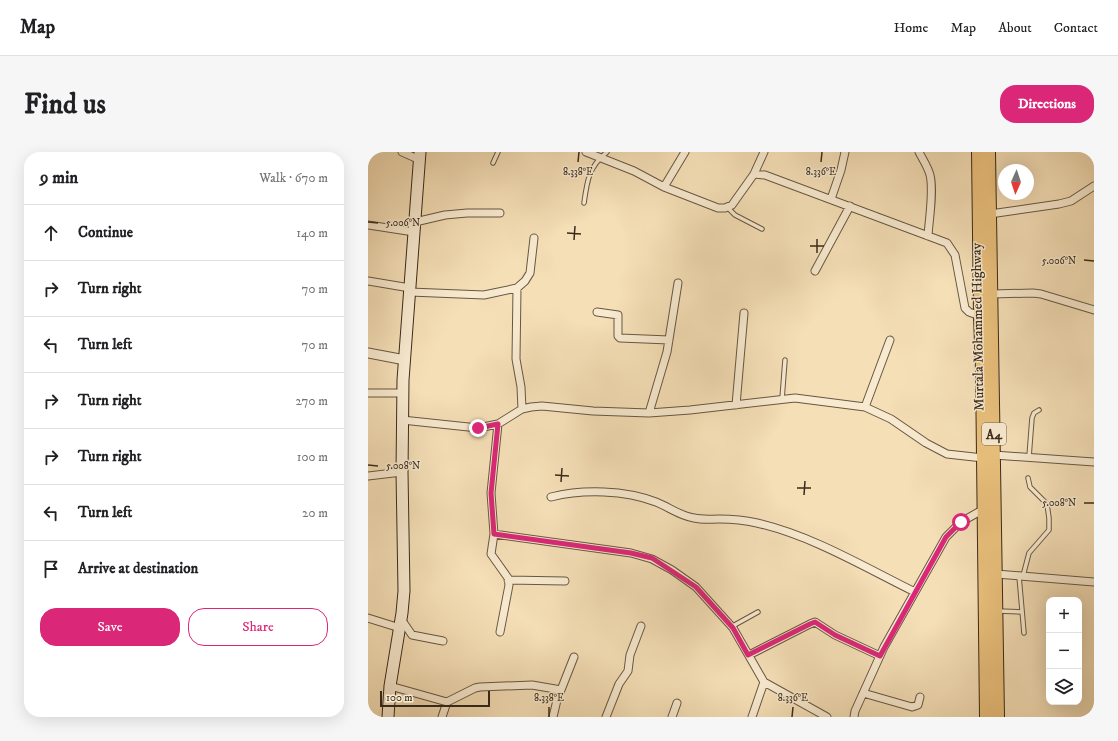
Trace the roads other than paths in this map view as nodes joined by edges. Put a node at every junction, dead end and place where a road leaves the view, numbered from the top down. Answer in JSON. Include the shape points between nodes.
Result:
{"nodes":[{"id":1,"x":402,"y":152,"type":"edge"},
{"id":2,"x":498,"y":152,"type":"edge"},
{"id":3,"x":586,"y":152,"type":"edge"},
{"id":4,"x":607,"y":152,"type":"edge"},
{"id":5,"x":685,"y":152,"type":"edge"},
{"id":6,"x":764,"y":152,"type":"edge"},
{"id":7,"x":845,"y":152,"type":"edge"},
{"id":8,"x":920,"y":152,"type":"edge"},
{"id":9,"x":978,"y":152,"type":"edge"},
{"id":10,"x":989,"y":152,"type":"edge"},
{"id":11,"x":420,"y":156,"type":"edge"},
{"id":12,"x":600,"y":158,"type":"junction"},
{"id":13,"x":493,"y":163,"type":"dead end"},
{"id":14,"x":754,"y":174,"type":"junction"},
{"id":15,"x":1094,"y":186,"type":"edge"},
{"id":16,"x":664,"y":187,"type":"junction"},
{"id":17,"x":831,"y":199,"type":"junction"},
{"id":18,"x":584,"y":203,"type":"dead end"},
{"id":19,"x":850,"y":206,"type":"junction"},
{"id":20,"x":728,"y":207,"type":"junction"},
{"id":21,"x":500,"y":213,"type":"dead end"},
{"id":22,"x":990,"y":214,"type":"junction"},
{"id":23,"x":368,"y":225,"type":"edge"},
{"id":24,"x":414,"y":227,"type":"junction"},
{"id":25,"x":762,"y":229,"type":"dead end"},
{"id":26,"x":928,"y":236,"type":"junction"},
{"id":27,"x":534,"y":238,"type":"dead end"},
{"id":28,"x":815,"y":271,"type":"dead end"},
{"id":29,"x":368,"y":281,"type":"edge"},
{"id":30,"x":678,"y":283,"type":"dead end"},
{"id":31,"x":517,"y":288,"type":"junction"},
{"id":32,"x":410,"y":290,"type":"junction"},
{"id":33,"x":992,"y":294,"type":"junction"},
{"id":34,"x":1094,"y":310,"type":"edge"},
{"id":35,"x":597,"y":312,"type":"dead end"},
{"id":36,"x":744,"y":313,"type":"dead end"},
{"id":37,"x":980,"y":316,"type":"junction"},
{"id":38,"x":669,"y":340,"type":"junction"},
{"id":39,"x":890,"y":340,"type":"dead end"},
{"id":40,"x":368,"y":353,"type":"edge"},
{"id":41,"x":405,"y":360,"type":"junction"},
{"id":42,"x":785,"y":360,"type":"dead end"},
{"id":43,"x":368,"y":393,"type":"edge"},
{"id":44,"x":403,"y":393,"type":"junction"},
{"id":45,"x":782,"y":399,"type":"junction"},
{"id":46,"x":736,"y":405,"type":"junction"},
{"id":47,"x":865,"y":407,"type":"junction"},
{"id":48,"x":522,"y":409,"type":"junction"},
{"id":49,"x":1039,"y":410,"type":"dead end"},
{"id":50,"x":649,"y":413,"type":"junction"},
{"id":51,"x":402,"y":420,"type":"junction"},
{"id":52,"x":498,"y":424,"type":"junction"},
{"id":53,"x":989,"y":456,"type":"junction"},
{"id":54,"x":1029,"y":457,"type":"junction"},
{"id":55,"x":1094,"y":462,"type":"edge"},
{"id":56,"x":402,"y":472,"type":"junction"},
{"id":57,"x":368,"y":476,"type":"edge"},
{"id":58,"x":1028,"y":478,"type":"dead end"},
{"id":59,"x":551,"y":496,"type":"dead end"},
{"id":60,"x":984,"y":509,"type":"junction"},
{"id":61,"x":494,"y":534,"type":"junction"},
{"id":62,"x":996,"y":574,"type":"junction"},
{"id":63,"x":1021,"y":576,"type":"junction"},
{"id":64,"x":508,"y":580,"type":"junction"},
{"id":65,"x":565,"y":581,"type":"dead end"},
{"id":66,"x":1094,"y":582,"type":"edge"},
{"id":67,"x":915,"y":592,"type":"junction"},
{"id":68,"x":997,"y":611,"type":"junction"},
{"id":69,"x":758,"y":612,"type":"dead end"},
{"id":70,"x":1022,"y":612,"type":"junction"},
{"id":71,"x":368,"y":618,"type":"edge"},
{"id":72,"x":401,"y":623,"type":"junction"},
{"id":73,"x":641,"y":626,"type":"dead end"},
{"id":74,"x":731,"y":627,"type":"junction"},
{"id":75,"x":500,"y":632,"type":"dead end"},
{"id":76,"x":1024,"y":633,"type":"dead end"},
{"id":77,"x":443,"y":641,"type":"dead end"},
{"id":78,"x":748,"y":655,"type":"junction"},
{"id":79,"x":574,"y":656,"type":"dead end"},
{"id":80,"x":880,"y":656,"type":"junction"},
{"id":81,"x":764,"y":682,"type":"junction"},
{"id":82,"x":390,"y":686,"type":"junction"},
{"id":83,"x":561,"y":690,"type":"junction"},
{"id":84,"x":863,"y":693,"type":"junction"},
{"id":85,"x":920,"y":697,"type":"dead end"},
{"id":86,"x":447,"y":702,"type":"junction"},
{"id":87,"x":676,"y":703,"type":"dead end"},
{"id":88,"x":388,"y":717,"type":"edge"},
{"id":89,"x":442,"y":717,"type":"edge"},
{"id":90,"x":553,"y":717,"type":"edge"},
{"id":91,"x":606,"y":717,"type":"edge"},
{"id":92,"x":672,"y":717,"type":"edge"},
{"id":93,"x":752,"y":717,"type":"edge"},
{"id":94,"x":827,"y":717,"type":"edge"},
{"id":95,"x":854,"y":717,"type":"edge"},
{"id":96,"x":986,"y":717,"type":"edge"},
{"id":97,"x":998,"y":717,"type":"edge"}],
"edges":[{"from":1,"to":11,"type":"street"},
{"from":2,"to":13,"type":"lane"},
{"from":3,"to":12,"type":"street"},
{"from":4,"to":12,"type":"lane"},
{"from":5,"to":16,"type":"street"},
{"from":6,"to":14,"type":"street"},
{"from":7,"to":17,"type":"street","via":[[842,170]]},
{"from":8,"to":26,"type":"street","via":[[930,175]]},
{"from":9,"to":37,"type":"highway","name":"Murtala Mohammed Highway","number":"A4"},
{"from":10,"to":22,"type":"highway","name":"Murtala Mohammed Highway","number":"A4"},
{"from":11,"to":24,"type":"main road"},
{"from":12,"to":16,"type":"street","via":[[634,171]]},
{"from":12,"to":18,"type":"lane","via":[[587,181]]},
{"from":14,"to":17,"type":"street","via":[[765,175]]},
{"from":14,"to":20,"type":"street"},
{"from":15,"to":22,"type":"street","via":[[1071,201]]},
{"from":16,"to":20,"type":"street","via":[[718,208]]},
{"from":17,"to":19,"type":"street"},
{"from":19,"to":26,"type":"street"},
{"from":19,"to":28,"type":"street"},
{"from":20,"to":25,"type":"lane","via":[[735,215]]},
{"from":21,"to":24,"type":"street","via":[[445,216]]},
{"from":22,"to":33,"type":"highway","name":"Murtala Mohammed Highway","number":"A4"},
{"from":23,"to":24,"type":"street"},
{"from":24,"to":32,"type":"main road"},
{"from":26,"to":37,"type":"street","via":[[947,243],[951,248],[960,276],[965,308]]},
{"from":27,"to":31,"type":"street","via":[[530,272]]},
{"from":29,"to":32,"type":"street"},
{"from":30,"to":38,"type":"street"},
{"from":31,"to":32,"type":"street","via":[[484,295]]},
{"from":31,"to":48,"type":"street","via":[[516,358]]},
{"from":32,"to":41,"type":"main road"},
{"from":33,"to":34,"type":"street","via":[[1041,294]]},
{"from":33,"to":53,"type":"highway","name":"Murtala Mohammed Highway","number":"A4"},
{"from":35,"to":38,"type":"street","via":[[618,315],[620,338]]},
{"from":36,"to":46,"type":"street"},
{"from":37,"to":53,"type":"highway","name":"Murtala Mohammed Highway","number":"A4"},
{"from":38,"to":50,"type":"street"},
{"from":39,"to":47,"type":"street"},
{"from":40,"to":41,"type":"street"},
{"from":41,"to":44,"type":"main road"},
{"from":42,"to":45,"type":"lane"},
{"from":43,"to":44,"type":"street"},
{"from":44,"to":51,"type":"main road"},
{"from":45,"to":46,"type":"street"},
{"from":45,"to":47,"type":"street","via":[[795,398]]},
{"from":46,"to":50,"type":"street"},
{"from":47,"to":53,"type":"street","via":[[891,419],[946,454]]},
{"from":48,"to":50,"type":"street","via":[[542,406]]},
{"from":48,"to":52,"type":"street"},
{"from":49,"to":54,"type":"lane","via":[[1032,418]]},
{"from":51,"to":52,"type":"street","via":[[478,428]]},
{"from":51,"to":56,"type":"main road"},
{"from":52,"to":61,"type":"street","via":[[491,493]]},
{"from":53,"to":54,"type":"street"},
{"from":53,"to":60,"type":"highway","name":"Murtala Mohammed Highway","number":"A4"},
{"from":53,"to":62,"type":"highway","name":"Murtala Mohammed Highway","number":"A4"},
{"from":54,"to":55,"type":"street"},
{"from":56,"to":57,"type":"street"},
{"from":56,"to":72,"type":"main road","via":[[404,591]]},
{"from":58,"to":63,"type":"lane","via":[[1030,487],[1047,504],[1049,530],[1029,553]]},
{"from":59,"to":67,"type":"street","via":[[583,492],[630,495],[656,502],[696,519],[739,519],[759,523],[820,545]]},
{"from":60,"to":67,"type":"street","via":[[961,522],[946,537]]},
{"from":60,"to":96,"type":"highway","name":"Murtala Mohammed Highway","number":"A4"},
{"from":61,"to":64,"type":"street","via":[[491,554]]},
{"from":61,"to":74,"type":"street","via":[[652,558],[696,587]]},
{"from":62,"to":63,"type":"street"},
{"from":62,"to":68,"type":"highway","name":"Murtala Mohammed Highway","number":"A4"},
{"from":63,"to":66,"type":"street"},
{"from":63,"to":70,"type":"lane"},
{"from":64,"to":65,"type":"street"},
{"from":64,"to":75,"type":"street"},
{"from":67,"to":80,"type":"street"},
{"from":68,"to":70,"type":"lane"},
{"from":68,"to":97,"type":"highway","name":"Murtala Mohammed Highway","number":"A4"},
{"from":69,"to":74,"type":"lane"},
{"from":70,"to":76,"type":"lane"},
{"from":71,"to":72,"type":"street"},
{"from":72,"to":77,"type":"street","via":[[412,635]]},
{"from":72,"to":82,"type":"main road"},
{"from":73,"to":91,"type":"street","via":[[630,655],[628,671],[618,684]]},
{"from":74,"to":78,"type":"street"},
{"from":78,"to":80,"type":"street","via":[[815,622],[835,635]]},
{"from":78,"to":81,"type":"street"},
{"from":79,"to":83,"type":"street"},
{"from":80,"to":84,"type":"street"},
{"from":81,"to":93,"type":"street"},
{"from":81,"to":94,"type":"street"},
{"from":82,"to":86,"type":"street"},
{"from":82,"to":88,"type":"main road"},
{"from":83,"to":86,"type":"street","via":[[532,685],[480,687]]},
{"from":83,"to":90,"type":"street"},
{"from":84,"to":85,"type":"street","via":[[912,707],[918,705]]},
{"from":84,"to":95,"type":"street"},
{"from":86,"to":89,"type":"street"},
{"from":87,"to":92,"type":"street"}]}
